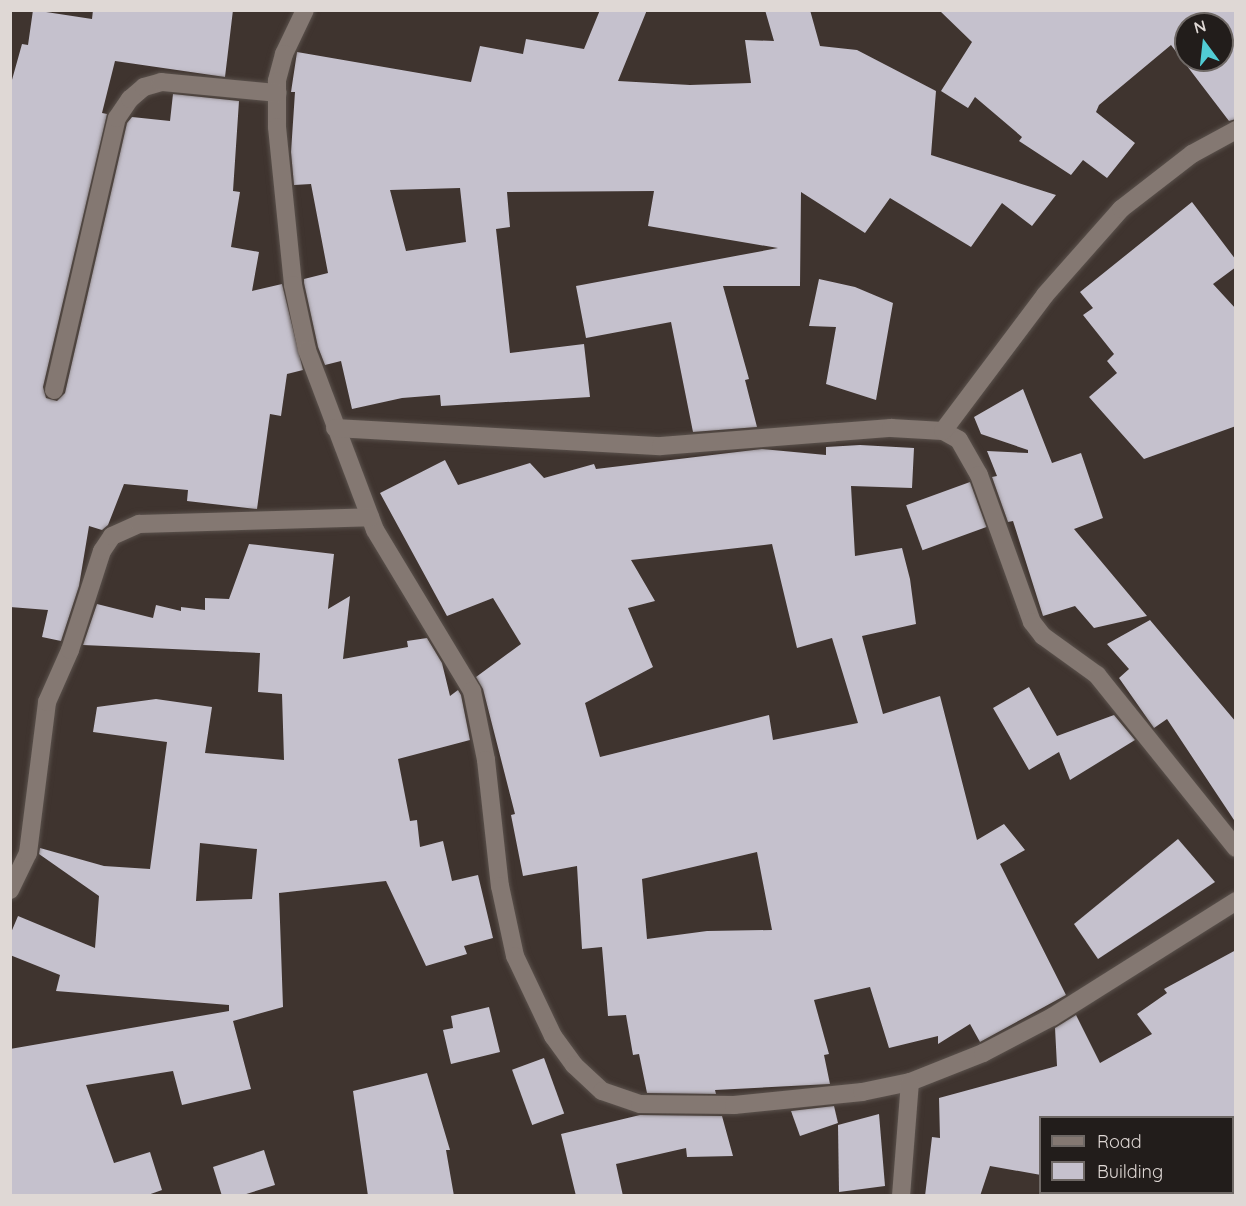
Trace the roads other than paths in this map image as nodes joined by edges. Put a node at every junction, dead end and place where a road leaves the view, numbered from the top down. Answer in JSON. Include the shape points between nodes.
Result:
{"nodes":[{"id":1,"x":305,"y":10,"type":"edge"},
{"id":2,"x":277,"y":93,"type":"junction"},
{"id":3,"x":1236,"y":130,"type":"edge"},
{"id":4,"x":54,"y":390,"type":"dead end"},
{"id":5,"x":334,"y":428,"type":"junction"},
{"id":6,"x":944,"y":431,"type":"junction"},
{"id":7,"x":370,"y":517,"type":"junction"},
{"id":8,"x":1236,"y":848,"type":"edge"},
{"id":9,"x":10,"y":890,"type":"edge"},
{"id":10,"x":1236,"y":901,"type":"edge"},
{"id":11,"x":910,"y":1082,"type":"junction"},
{"id":12,"x":901,"y":1196,"type":"edge"}],
"edges":[{"from":1,"to":2,"type":"street","via":[[284,54]]},
{"from":2,"to":4,"type":"street","via":[[161,81],[144,87],[130,99],[117,118]]},
{"from":2,"to":5,"type":"street","via":[[280,185],[293,285],[307,350]]},
{"from":3,"to":6,"type":"street","via":[[1192,154],[1121,209],[1045,295]]},
{"from":5,"to":6,"type":"street","via":[[661,446],[891,428]]},
{"from":5,"to":7,"type":"street"},
{"from":6,"to":8,"type":"street","via":[[959,440],[979,475],[1032,622],[1112,692]]},
{"from":7,"to":9,"type":"street","via":[[139,524],[112,536],[102,551],[70,650],[47,702],[28,853]]},
{"from":7,"to":11,"type":"street","via":[[472,691],[486,760],[500,886],[515,956],[553,1036],[574,1065],[602,1091],[640,1104],[734,1105],[862,1092]]},
{"from":10,"to":11,"type":"street","via":[[1052,1017],[983,1053]]},
{"from":11,"to":12,"type":"street"}]}
